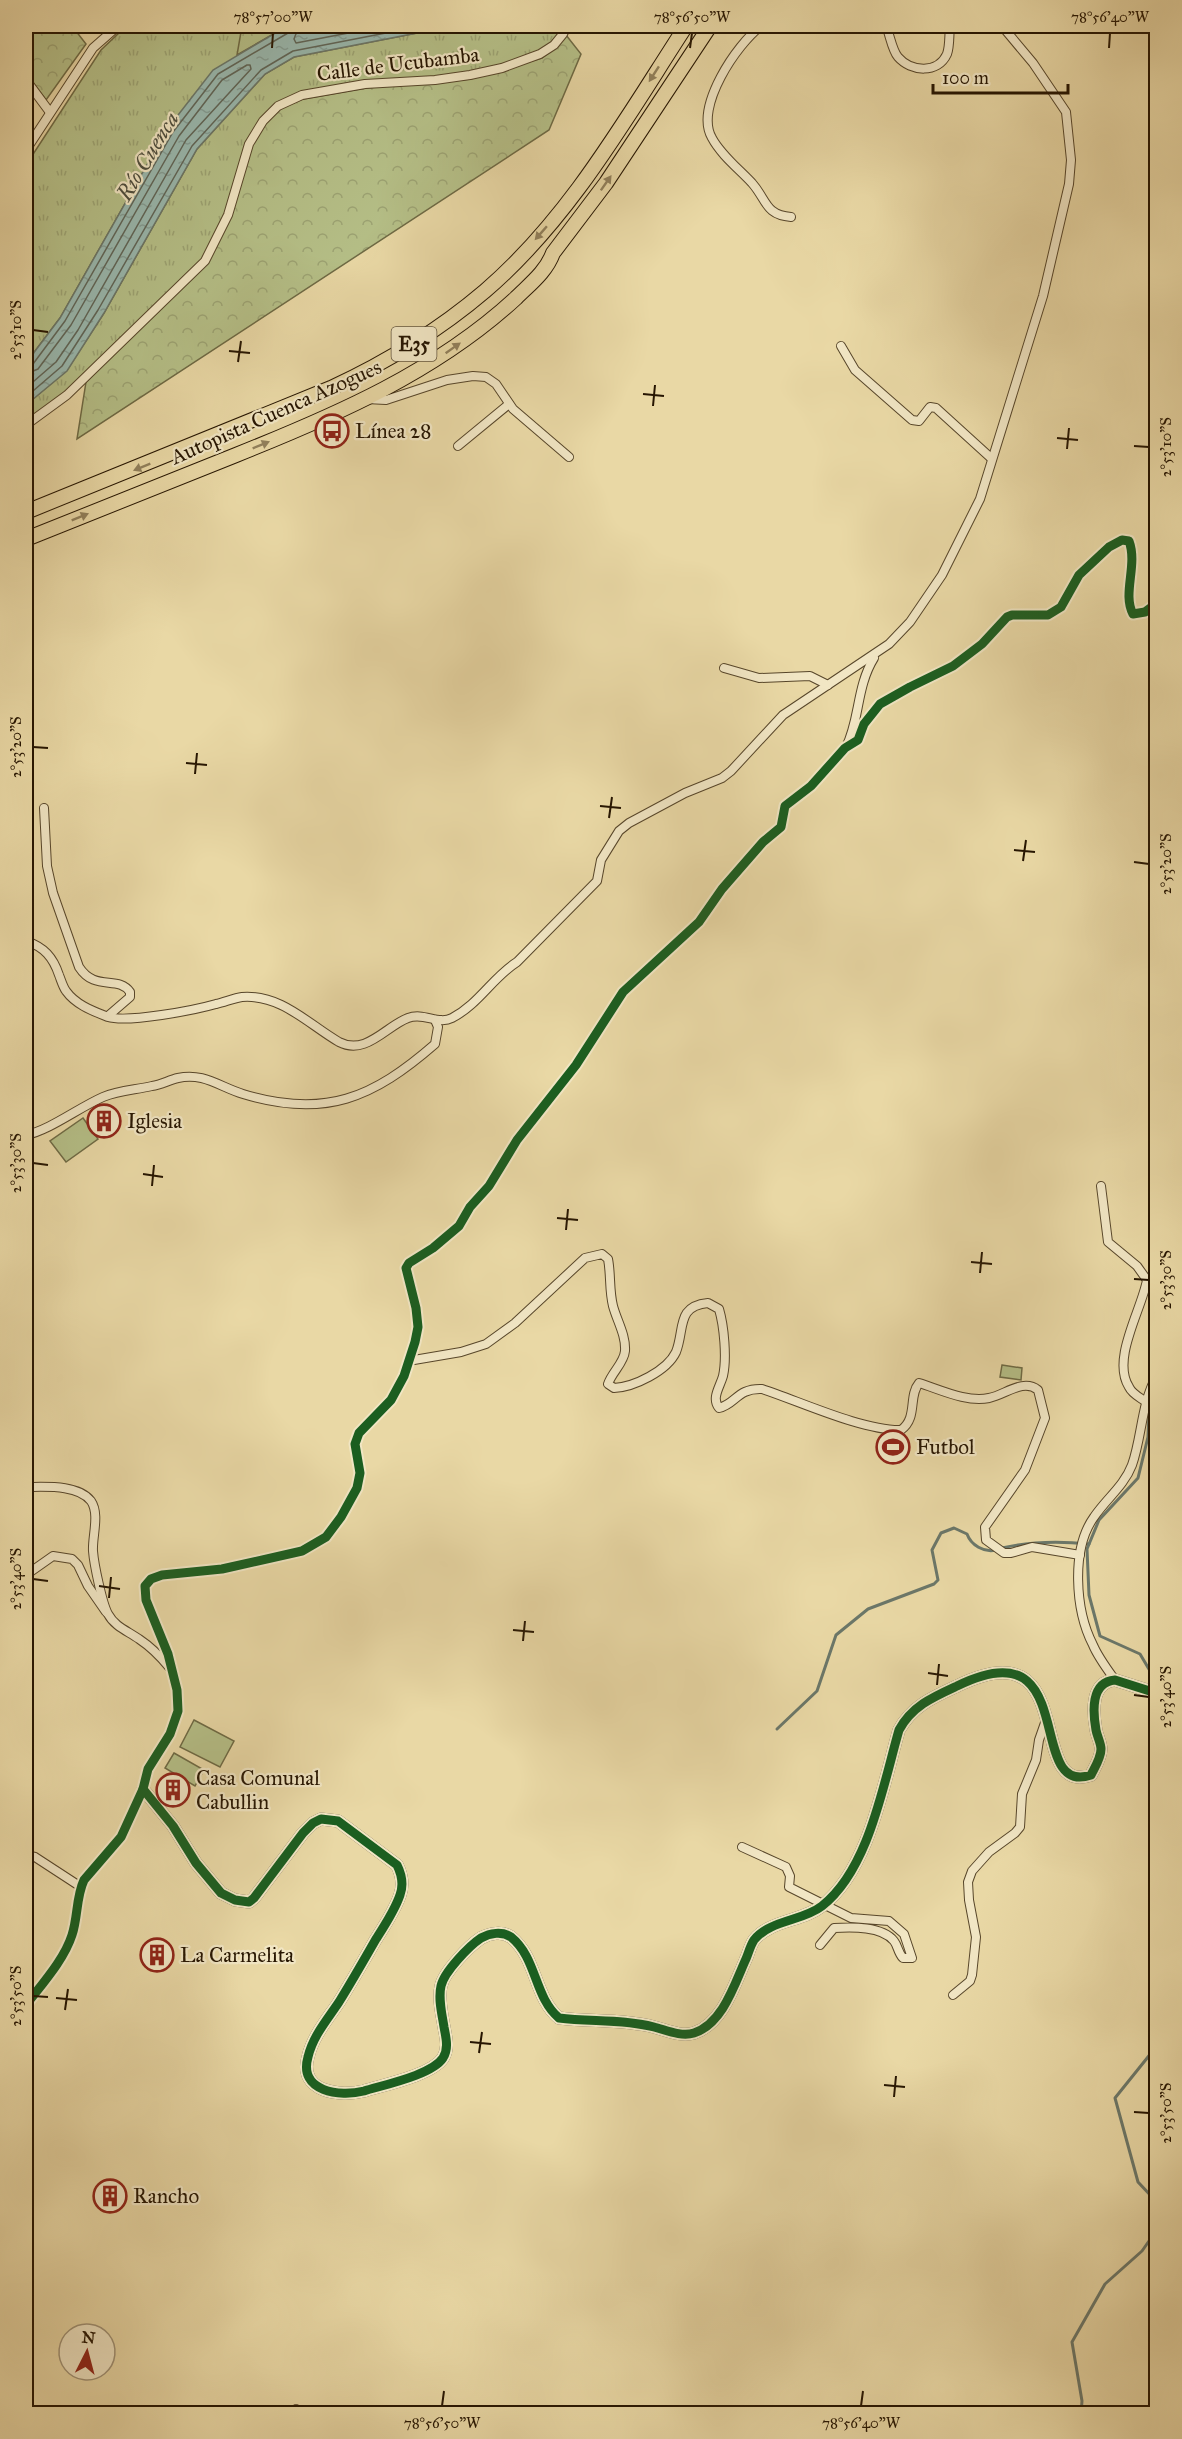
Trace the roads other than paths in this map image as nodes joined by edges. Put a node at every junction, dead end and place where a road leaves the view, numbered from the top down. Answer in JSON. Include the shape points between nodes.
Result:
{"nodes":[{"id":1,"x":118,"y":26,"type":"edge"},
{"id":2,"x":567,"y":26,"type":"edge"},
{"id":3,"x":686,"y":26,"type":"edge"},
{"id":4,"x":710,"y":26,"type":"edge"},
{"id":5,"x":761,"y":26,"type":"edge"},
{"id":6,"x":886,"y":26,"type":"edge"},
{"id":7,"x":950,"y":26,"type":"edge"},
{"id":8,"x":1002,"y":26,"type":"edge"},
{"id":9,"x":26,"y":80,"type":"edge"},
{"id":10,"x":49,"y":111,"type":"junction"},
{"id":11,"x":26,"y":150,"type":"edge"},
{"id":12,"x":791,"y":217,"type":"dead end"},
{"id":13,"x":841,"y":346,"type":"dead end"},
{"id":14,"x":365,"y":399,"type":"junction"},
{"id":15,"x":509,"y":404,"type":"junction"},
{"id":16,"x":26,"y":424,"type":"edge"},
{"id":17,"x":458,"y":446,"type":"dead end"},
{"id":18,"x":569,"y":457,"type":"dead end"},
{"id":19,"x":991,"y":458,"type":"junction"},
{"id":20,"x":26,"y":513,"type":"edge"},
{"id":21,"x":26,"y":539,"type":"edge"},
{"id":22,"x":1156,"y":604,"type":"edge"},
{"id":23,"x":877,"y":653,"type":"junction"},
{"id":24,"x":724,"y":668,"type":"dead end"},
{"id":25,"x":828,"y":685,"type":"junction"},
{"id":26,"x":845,"y":748,"type":"junction"},
{"id":27,"x":44,"y":808,"type":"dead end"},
{"id":28,"x":26,"y":942,"type":"edge"},
{"id":29,"x":108,"y":1016,"type":"junction"},
{"id":30,"x":435,"y":1020,"type":"junction"},
{"id":31,"x":26,"y":1135,"type":"edge"},
{"id":32,"x":1101,"y":1186,"type":"dead end"},
{"id":33,"x":408,"y":1361,"type":"junction"},
{"id":34,"x":1156,"y":1377,"type":"edge"},
{"id":35,"x":1146,"y":1402,"type":"junction"},
{"id":36,"x":26,"y":1487,"type":"edge"},
{"id":37,"x":1080,"y":1547,"type":"junction"},
{"id":38,"x":26,"y":1575,"type":"edge"},
{"id":39,"x":107,"y":1614,"type":"junction"},
{"id":40,"x":171,"y":1670,"type":"junction"},
{"id":41,"x":1115,"y":1680,"type":"junction"},
{"id":42,"x":1153,"y":1692,"type":"edge"},
{"id":43,"x":1046,"y":1720,"type":"junction"},
{"id":44,"x":143,"y":1789,"type":"junction"},
{"id":45,"x":742,"y":1847,"type":"dead end"},
{"id":46,"x":26,"y":1855,"type":"edge"},
{"id":47,"x":81,"y":1887,"type":"junction"},
{"id":48,"x":822,"y":1906,"type":"junction"},
{"id":49,"x":820,"y":1945,"type":"dead end"},
{"id":50,"x":953,"y":1995,"type":"dead end"},
{"id":51,"x":26,"y":2005,"type":"edge"}],
"edges":[{"from":1,"to":10,"type":"street","via":[[93,48]]},
{"from":2,"to":16,"type":"street","name":"Calle de Ucubamba","via":[[554,45],[502,68],[435,80],[365,84],[302,95],[278,106],[262,121],[249,144],[228,215],[206,261],[67,395]]},
{"from":3,"to":20,"type":"highway","name":"Autopista Cuenca Azogues","number":"E35","one_way":true,"via":[[563,208],[512,266],[442,325],[331,388]]},
{"from":14,"to":4,"type":"highway","name":"Autopista Cuenca Azogues","number":"E35","one_way":true,"via":[[413,374],[474,333],[548,265]]},
{"from":5,"to":12,"type":"street","via":[[728,61],[707,115],[707,125],[711,137],[754,185],[768,207],[778,216]]},
{"from":6,"to":7,"type":"street","via":[[897,56],[916,69],[930,69],[941,64],[948,52]]},
{"from":8,"to":19,"type":"street","via":[[1066,112],[1071,160],[1043,296]]},
{"from":9,"to":10,"type":"street"},
{"from":10,"to":11,"type":"street"},
{"from":13,"to":19,"type":"street","via":[[855,370],[912,420],[919,421],[930,407],[936,408]]},
{"from":14,"to":15,"type":"street","via":[[386,400],[472,376],[486,377],[496,384]]},
{"from":21,"to":14,"type":"highway","name":"Autopista Cuenca Azogues","number":"E35","one_way":true},
{"from":15,"to":17,"type":"street"},
{"from":15,"to":18,"type":"street"},
{"from":19,"to":23,"type":"street","via":[[980,500],[942,575],[910,622]]},
{"from":22,"to":26,"type":"street","via":[[1133,614],[1128,606],[1134,557],[1129,541],[1116,542],[1079,574],[1061,607],[1048,615],[1007,617],[982,644],[953,666],[880,704],[864,724],[858,740]]},
{"from":23,"to":25,"type":"street"},
{"from":23,"to":26,"type":"street","via":[[860,689]]},
{"from":24,"to":25,"type":"street","via":[[759,678],[810,676]]},
{"from":25,"to":30,"type":"street","via":[[783,715],[722,778],[685,793],[619,831],[601,860],[597,881],[471,1004],[450,1019]]},
{"from":26,"to":33,"type":"street","via":[[811,786],[785,806],[781,827],[722,889],[699,922],[623,992],[576,1065],[517,1140],[459,1226],[409,1263],[406,1268],[418,1327]]},
{"from":27,"to":29,"type":"street","via":[[47,866],[79,967],[84,976],[95,982],[120,984],[130,992],[130,997]]},
{"from":28,"to":29,"type":"street","via":[[50,956],[65,990],[81,1006]]},
{"from":29,"to":30,"type":"street","via":[[147,1016],[258,997],[272,1000],[342,1043],[356,1046],[409,1017]]},
{"from":30,"to":31,"type":"street","via":[[435,1044],[393,1076],[356,1097],[315,1105],[242,1094],[205,1077],[180,1077],[105,1096],[39,1132]]},
{"from":32,"to":35,"type":"street","via":[[1108,1242],[1137,1266],[1147,1280],[1125,1349],[1125,1379],[1130,1390]]},
{"from":33,"to":37,"type":"street","via":[[486,1344],[515,1323],[585,1258],[602,1254],[608,1259],[613,1306],[625,1351],[608,1384],[614,1388],[666,1366],[675,1353],[685,1315],[690,1309],[708,1303],[719,1309],[725,1348],[716,1397],[720,1408],[742,1393],[762,1389],[853,1420],[901,1430],[911,1419],[919,1383],[975,1399],[1033,1386],[1038,1390],[1044,1418],[1025,1470],[986,1527],[986,1540],[1000,1551],[1011,1553],[1032,1547]]},
{"from":33,"to":40,"type":"street","via":[[391,1400],[359,1433],[355,1444],[360,1473],[357,1488],[326,1537],[302,1551],[222,1569],[162,1575],[147,1583],[144,1593]]},
{"from":34,"to":35,"type":"street"},
{"from":35,"to":37,"type":"street","via":[[1125,1480],[1092,1518]]},
{"from":36,"to":39,"type":"street","via":[[64,1488],[83,1494],[92,1502],[93,1552]]},
{"from":37,"to":41,"type":"street","via":[[1078,1593],[1087,1632]]},
{"from":38,"to":39,"type":"street","via":[[54,1556],[72,1559]]},
{"from":39,"to":40,"type":"street","via":[[120,1629],[158,1654]]},
{"from":40,"to":44,"type":"street","via":[[178,1711],[170,1734],[148,1769]]},
{"from":41,"to":42,"type":"street"},
{"from":41,"to":43,"type":"street","via":[[1108,1681],[1095,1694],[1094,1713],[1101,1749],[1091,1775],[1081,1779],[1064,1771]]},
{"from":43,"to":48,"type":"street","via":[[1033,1687],[1022,1675],[999,1672],[965,1682],[925,1701],[907,1715],[862,1850],[839,1890]]},
{"from":43,"to":50,"type":"street","via":[[1022,1794],[1020,1827],[989,1852],[972,1871],[968,1882],[976,1937],[972,1975]]},
{"from":44,"to":47,"type":"street","via":[[122,1837]]},
{"from":44,"to":48,"type":"street","via":[[221,1893],[235,1900],[249,1902],[254,1898],[303,1833],[321,1819],[338,1821],[397,1865],[403,1876],[400,1898],[321,2027],[308,2057],[313,2084],[340,2093],[387,2084],[441,2061],[447,2044],[441,2009],[442,1982],[464,1953],[486,1935],[507,1935],[519,1945],[544,2001],[559,2018],[627,2021],[690,2034],[701,2031],[717,2015],[754,1940],[770,1928]]},
{"from":45,"to":48,"type":"street","via":[[786,1867],[789,1887]]},
{"from":46,"to":47,"type":"street"},
{"from":47,"to":51,"type":"street","via":[[67,1949]]},
{"from":48,"to":49,"type":"street","via":[[851,1918],[889,1921],[904,1934],[912,1958],[903,1958],[888,1935],[867,1929],[834,1928]]}]}
